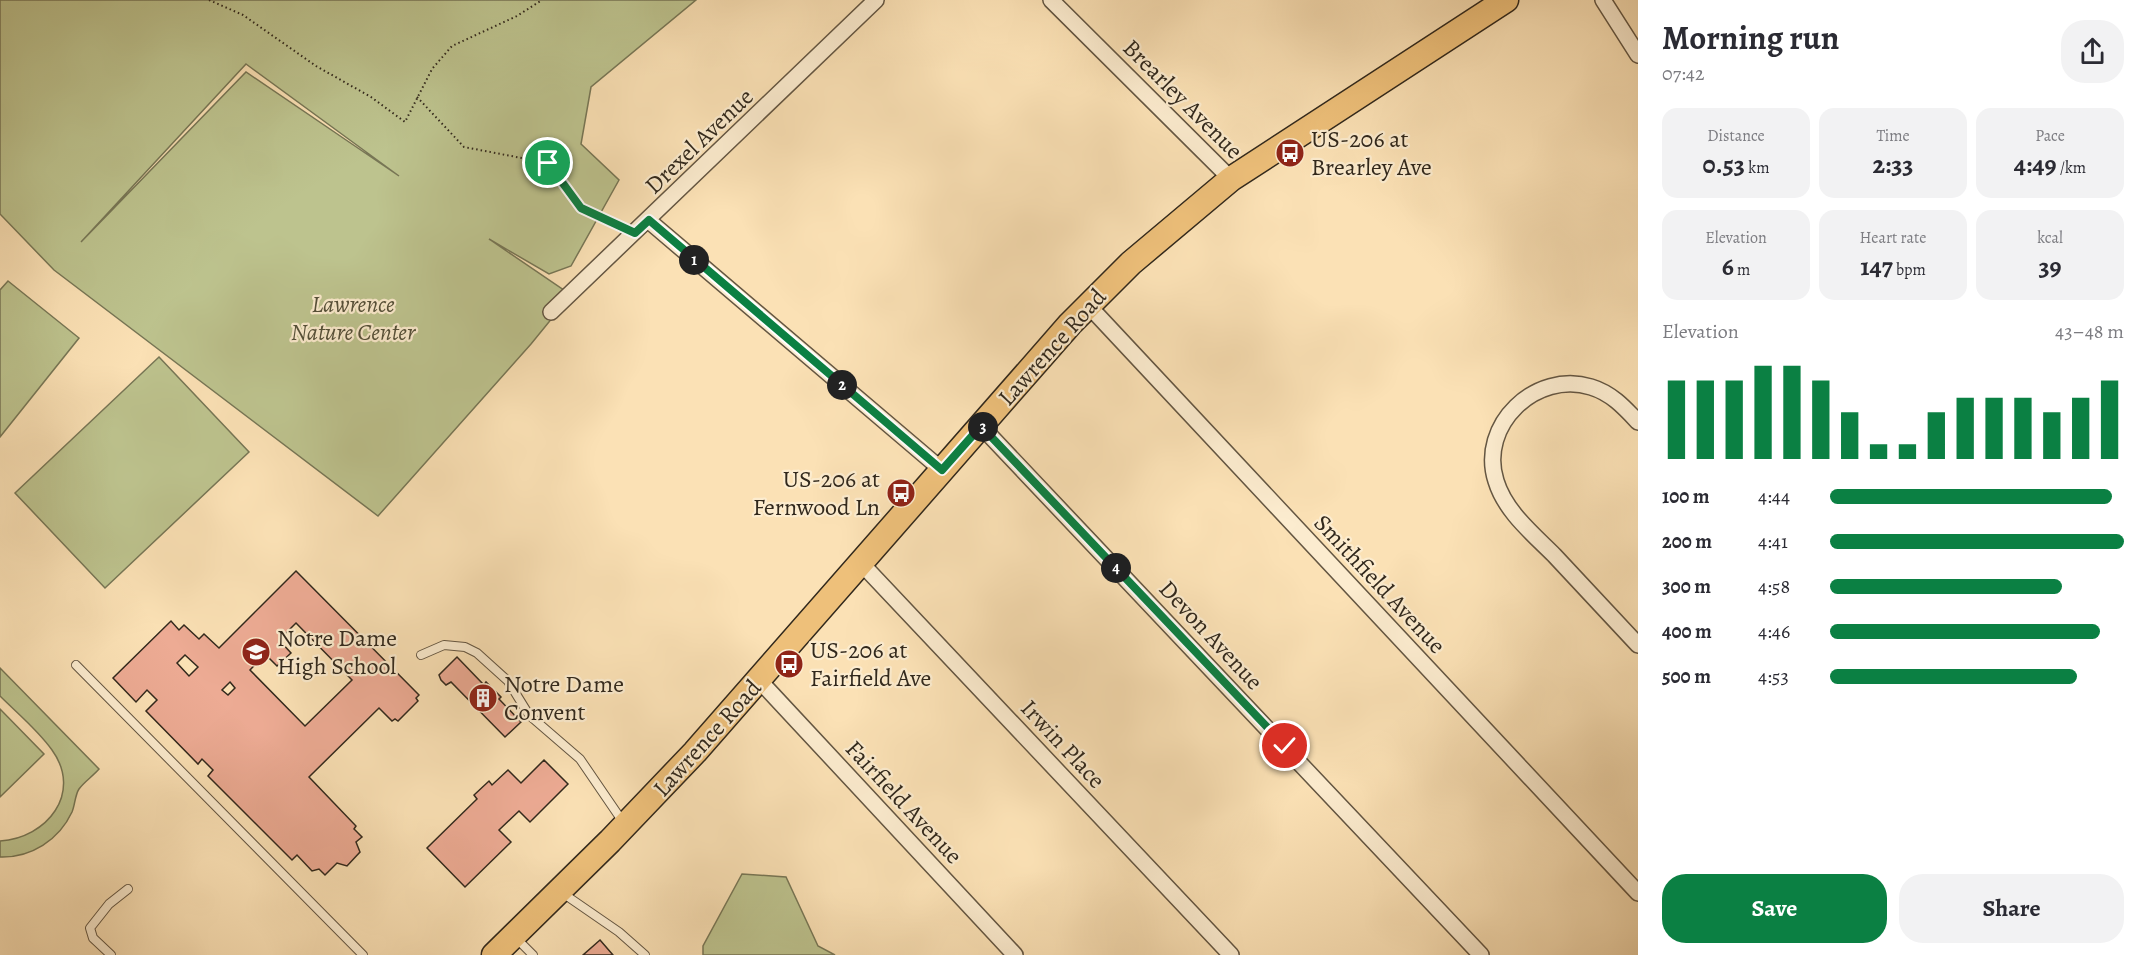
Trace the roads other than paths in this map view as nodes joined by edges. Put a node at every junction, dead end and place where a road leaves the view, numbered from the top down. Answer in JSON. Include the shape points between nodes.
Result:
{"nodes":[{"id":1,"x":876,"y":0,"type":"edge"},
{"id":2,"x":1052,"y":0,"type":"edge"},
{"id":3,"x":1506,"y":0,"type":"edge"},
{"id":4,"x":1603,"y":0,"type":"edge"},
{"id":5,"x":1638,"y":55,"type":"edge"},
{"id":6,"x":1232,"y":179,"type":"junction"},
{"id":7,"x":649,"y":220,"type":"junction"},
{"id":8,"x":1088,"y":305,"type":"junction"},
{"id":9,"x":551,"y":312,"type":"dead end"},
{"id":10,"x":1638,"y":422,"type":"edge"},
{"id":11,"x":981,"y":426,"type":"junction"},
{"id":12,"x":942,"y":470,"type":"junction"},
{"id":13,"x":861,"y":563,"type":"junction"},
{"id":14,"x":1638,"y":645,"type":"edge"},
{"id":15,"x":421,"y":656,"type":"dead end"},
{"id":16,"x":76,"y":664,"type":"dead end"},
{"id":17,"x":759,"y":680,"type":"junction"},
{"id":18,"x":625,"y":826,"type":"junction"},
{"id":19,"x":128,"y":890,"type":"dead end"},
{"id":20,"x":560,"y":891,"type":"junction"},
{"id":21,"x":1638,"y":893,"type":"edge"},
{"id":22,"x":514,"y":935,"type":"junction"},
{"id":23,"x":111,"y":955,"type":"edge"},
{"id":24,"x":363,"y":955,"type":"edge"},
{"id":25,"x":494,"y":955,"type":"edge"},
{"id":26,"x":533,"y":955,"type":"edge"},
{"id":27,"x":645,"y":955,"type":"edge"},
{"id":28,"x":1015,"y":955,"type":"edge"},
{"id":29,"x":1231,"y":955,"type":"edge"},
{"id":30,"x":1481,"y":955,"type":"edge"}],
"edges":[{"from":1,"to":7,"type":"street","name":"Drexel Avenue"},
{"from":2,"to":6,"type":"street","name":"Brearley Avenue"},
{"from":3,"to":6,"type":"main road","name":"Lawrence Road"},
{"from":4,"to":5,"type":"street"},
{"from":6,"to":8,"type":"main road","name":"Lawrence Road","via":[[1180,220]]},
{"from":7,"to":9,"type":"street","name":"Drexel Avenue"},
{"from":7,"to":12,"type":"street"},
{"from":8,"to":11,"type":"main road","name":"Lawrence Road"},
{"from":8,"to":21,"type":"street","name":"Smithfield Avenue"},
{"from":10,"to":14,"type":"street","via":[[1619,402],[1591,387],[1546,387],[1531,394],[1507,415],[1494,444],[1492,461],[1509,508]]},
{"from":11,"to":12,"type":"main road","name":"Lawrence Road"},
{"from":11,"to":30,"type":"street","name":"Devon Avenue"},
{"from":12,"to":13,"type":"main road","name":"Lawrence Road"},
{"from":13,"to":17,"type":"main road","name":"Lawrence Road"},
{"from":13,"to":29,"type":"street","name":"Irwin Place"},
{"from":15,"to":18,"type":"lane","via":[[444,645],[465,647],[477,653],[508,681],[530,715],[580,759]]},
{"from":16,"to":24,"type":"lane"},
{"from":17,"to":18,"type":"main road","name":"Lawrence Road"},
{"from":17,"to":28,"type":"street","name":"Fairfield Avenue"},
{"from":18,"to":20,"type":"main road","name":"Lawrence Road"},
{"from":19,"to":23,"type":"lane","via":[[109,904],[90,928],[93,938]]},
{"from":20,"to":22,"type":"main road","name":"Lawrence Road"},
{"from":20,"to":27,"type":"lane"},
{"from":22,"to":25,"type":"main road","name":"Lawrence Road"},
{"from":22,"to":26,"type":"lane"}]}
